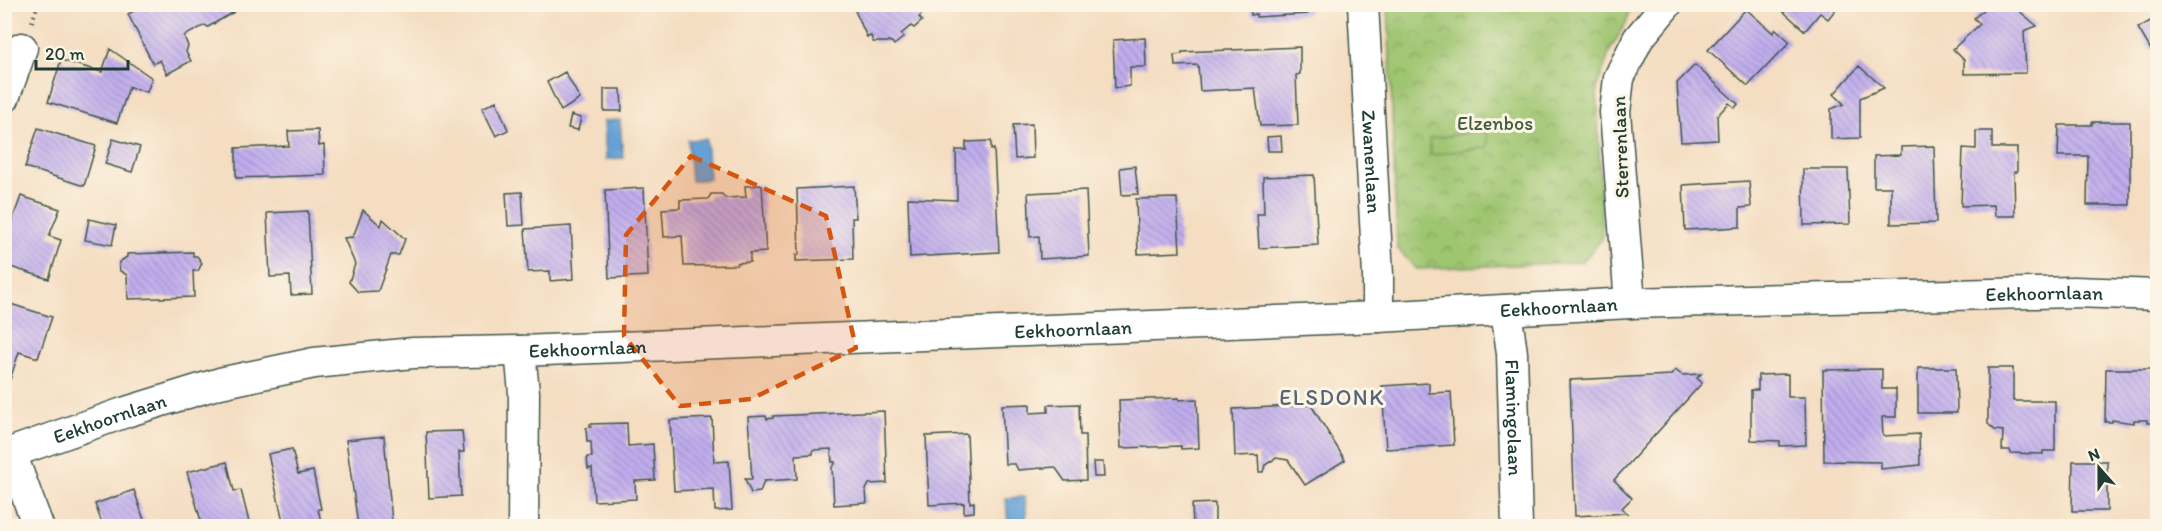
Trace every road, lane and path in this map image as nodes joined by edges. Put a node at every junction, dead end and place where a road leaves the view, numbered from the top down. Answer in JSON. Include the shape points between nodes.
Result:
{"nodes":[{"id":1,"x":1363,"y":4,"type":"edge"},
{"id":2,"x":1667,"y":4,"type":"edge"},
{"id":3,"x":22,"y":48,"type":"dead end"},
{"id":4,"x":4,"y":98,"type":"edge"},
{"id":5,"x":2157,"y":295,"type":"edge"},
{"id":6,"x":1630,"y":303,"type":"junction"},
{"id":7,"x":1506,"y":310,"type":"junction"},
{"id":8,"x":1378,"y":317,"type":"junction"},
{"id":9,"x":520,"y":351,"type":"junction"},
{"id":10,"x":8,"y":454,"type":"edge"},
{"id":11,"x":38,"y":526,"type":"edge"},
{"id":12,"x":523,"y":526,"type":"edge"},
{"id":13,"x":1517,"y":526,"type":"edge"}],
"edges":[{"from":1,"to":8,"type":"street","name":"Zwanenlaan"},
{"from":2,"to":6,"type":"street","name":"Sterrenlaan","via":[[1638,39],[1619,78],[1615,112]]},
{"from":3,"to":4,"type":"street"},
{"from":5,"to":6,"type":"street","name":"Eekhoornlaan","via":[[2074,292]]},
{"from":6,"to":7,"type":"street","name":"Eekhoornlaan"},
{"from":7,"to":8,"type":"street","name":"Eekhoornlaan"},
{"from":7,"to":13,"type":"street","name":"Flamingolaan","via":[[1512,353]]},
{"from":8,"to":9,"type":"street","name":"Eekhoornlaan"},
{"from":9,"to":10,"type":"street","name":"Eekhoornlaan","via":[[413,352],[314,363],[220,383]]},
{"from":9,"to":12,"type":"street","via":[[524,393]]},
{"from":10,"to":11,"type":"street"}]}
